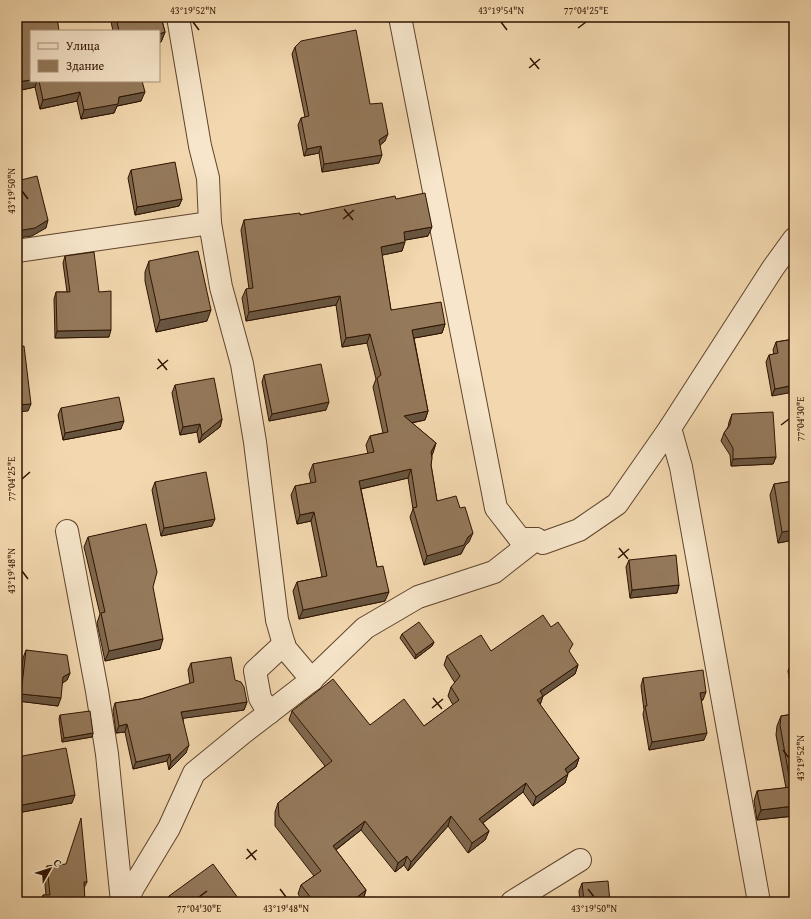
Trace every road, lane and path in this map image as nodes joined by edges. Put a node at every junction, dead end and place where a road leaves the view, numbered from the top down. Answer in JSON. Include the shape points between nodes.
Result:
{"nodes":[{"id":1,"x":178,"y":17,"type":"edge"},
{"id":2,"x":400,"y":17,"type":"edge"},
{"id":3,"x":210,"y":223,"type":"junction"},
{"id":4,"x":794,"y":240,"type":"edge"},
{"id":5,"x":17,"y":251,"type":"edge"},
{"id":6,"x":670,"y":428,"type":"junction"},
{"id":7,"x":67,"y":531,"type":"dead end"},
{"id":8,"x":536,"y":539,"type":"junction"},
{"id":9,"x":284,"y":644,"type":"junction"},
{"id":10,"x":312,"y":680,"type":"junction"},
{"id":11,"x":269,"y":713,"type":"junction"},
{"id":12,"x":580,"y":860,"type":"dead end"},
{"id":13,"x":122,"y":902,"type":"edge"},
{"id":14,"x":126,"y":902,"type":"edge"},
{"id":15,"x":512,"y":902,"type":"edge"},
{"id":16,"x":759,"y":902,"type":"edge"}],
"edges":[{"from":1,"to":3,"type":"street","via":[[200,146],[208,178]]},
{"from":2,"to":8,"type":"street","via":[[496,508],[520,539]]},
{"from":3,"to":5,"type":"street"},
{"from":3,"to":9,"type":"street","via":[[221,287],[242,364],[255,442],[277,620]]},
{"from":4,"to":6,"type":"street","via":[[769,274]]},
{"from":6,"to":8,"type":"street","via":[[617,504],[579,530],[544,543]]},
{"from":6,"to":16,"type":"street","via":[[681,467]]},
{"from":7,"to":13,"type":"street","via":[[98,691]]},
{"from":8,"to":10,"type":"street","via":[[494,572],[418,597],[364,628]]},
{"from":9,"to":10,"type":"street"},
{"from":9,"to":11,"type":"street","via":[[254,671],[260,698]]},
{"from":10,"to":11,"type":"street"},
{"from":11,"to":14,"type":"street","via":[[194,773],[169,828]]},
{"from":12,"to":15,"type":"street"}]}
